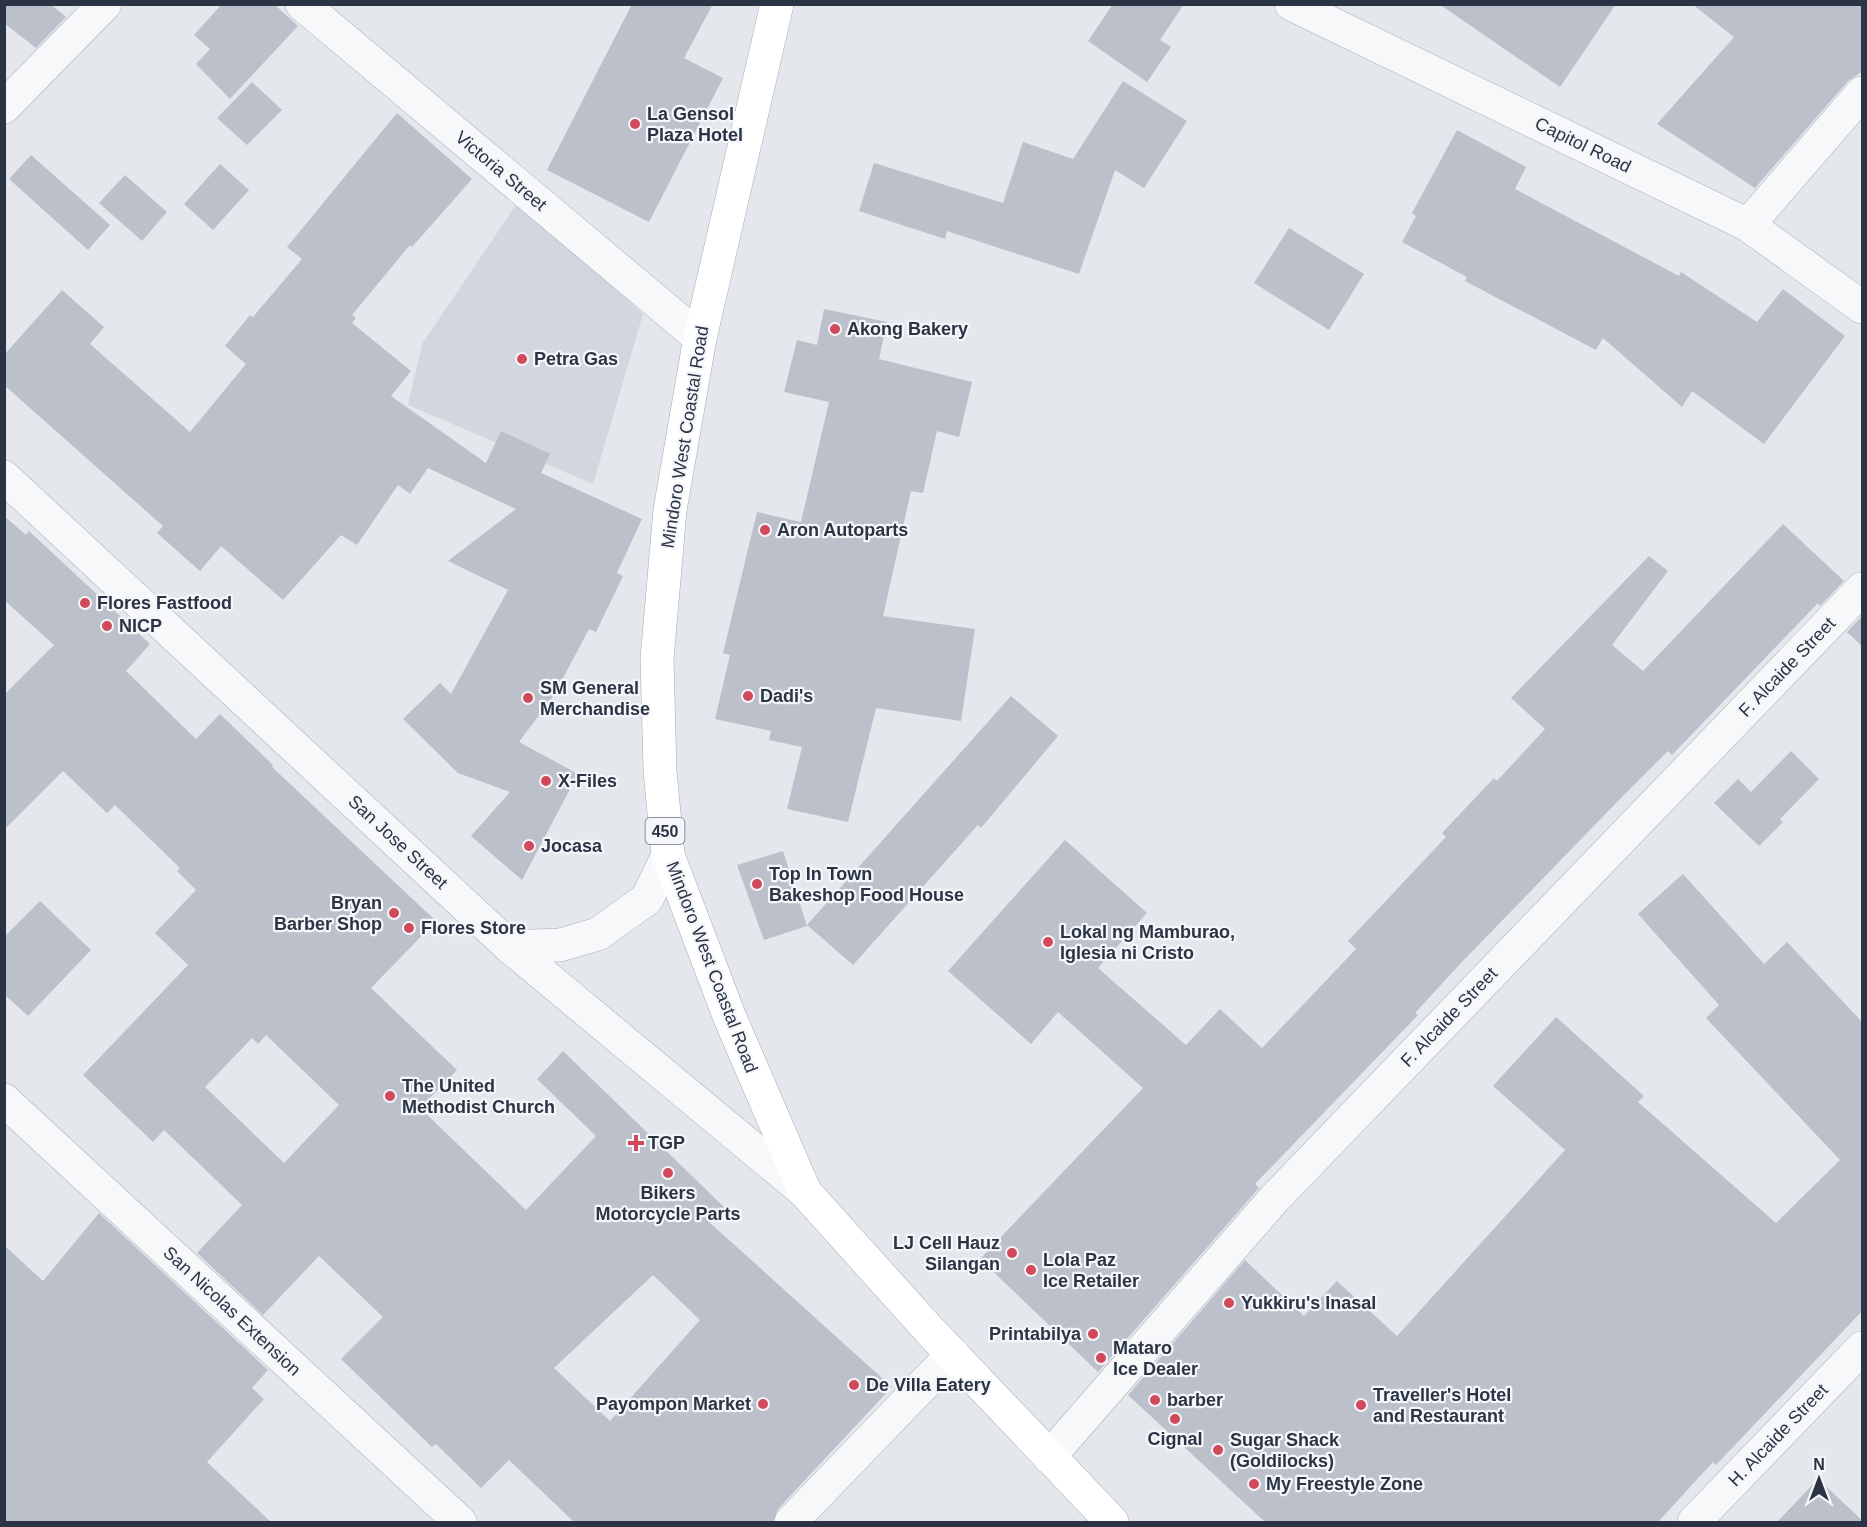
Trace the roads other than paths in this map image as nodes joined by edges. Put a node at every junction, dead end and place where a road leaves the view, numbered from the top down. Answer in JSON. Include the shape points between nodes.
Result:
{"nodes":[{"id":1,"x":105,"y":4,"type":"edge"},
{"id":2,"x":302,"y":4,"type":"edge"},
{"id":3,"x":777,"y":4,"type":"edge"},
{"id":4,"x":1291,"y":4,"type":"edge"},
{"id":5,"x":1863,"y":93,"type":"edge"},
{"id":6,"x":4,"y":107,"type":"edge"},
{"id":7,"x":1748,"y":225,"type":"junction"},
{"id":8,"x":1863,"y":307,"type":"edge"},
{"id":9,"x":700,"y":338,"type":"junction"},
{"id":10,"x":4,"y":477,"type":"edge"},
{"id":11,"x":1863,"y":589,"type":"edge"},
{"id":12,"x":668,"y":855,"type":"junction"},
{"id":13,"x":510,"y":947,"type":"junction"},
{"id":14,"x":4,"y":1101,"type":"edge"},
{"id":15,"x":805,"y":1192,"type":"junction"},
{"id":16,"x":1863,"y":1348,"type":"edge"},
{"id":17,"x":953,"y":1354,"type":"junction"},
{"id":18,"x":1049,"y":1457,"type":"junction"},
{"id":19,"x":460,"y":1522,"type":"edge"},
{"id":20,"x":792,"y":1522,"type":"edge"},
{"id":21,"x":1112,"y":1522,"type":"edge"},
{"id":22,"x":1694,"y":1522,"type":"edge"}],
"edges":[{"from":1,"to":6,"type":"street"},
{"from":2,"to":9,"type":"street","name":"Victoria Street"},
{"from":3,"to":9,"type":"main road","name":"Mindoro West Coastal Road","number":"450"},
{"from":4,"to":7,"type":"street","name":"Capitol Road"},
{"from":5,"to":7,"type":"street"},
{"from":7,"to":8,"type":"street","name":"Capitol Road"},
{"from":9,"to":12,"type":"main road","name":"Mindoro West Coastal Road","number":"450","via":[[670,510],[657,659],[660,771]]},
{"from":10,"to":13,"type":"street","name":"San Jose Street"},
{"from":11,"to":18,"type":"street","name":"F. Alcaide Street","via":[[1275,1198]]},
{"from":12,"to":13,"type":"street","via":[[647,898],[598,934],[560,945]]},
{"from":12,"to":15,"type":"main road","name":"Mindoro West Coastal Road","number":"450","via":[[730,1018]]},
{"from":13,"to":15,"type":"street","name":"San Jose Street"},
{"from":14,"to":19,"type":"street","name":"San Nicolas Extension"},
{"from":15,"to":17,"type":"main road","name":"Mindoro West Coastal Road","number":"450"},
{"from":16,"to":22,"type":"street","name":"H. Alcaide Street"},
{"from":17,"to":18,"type":"main road","name":"Mindoro West Coastal Road","number":"450"},
{"from":17,"to":20,"type":"street"},
{"from":18,"to":21,"type":"main road","name":"Mindoro West Coastal Road","number":"450"}]}
